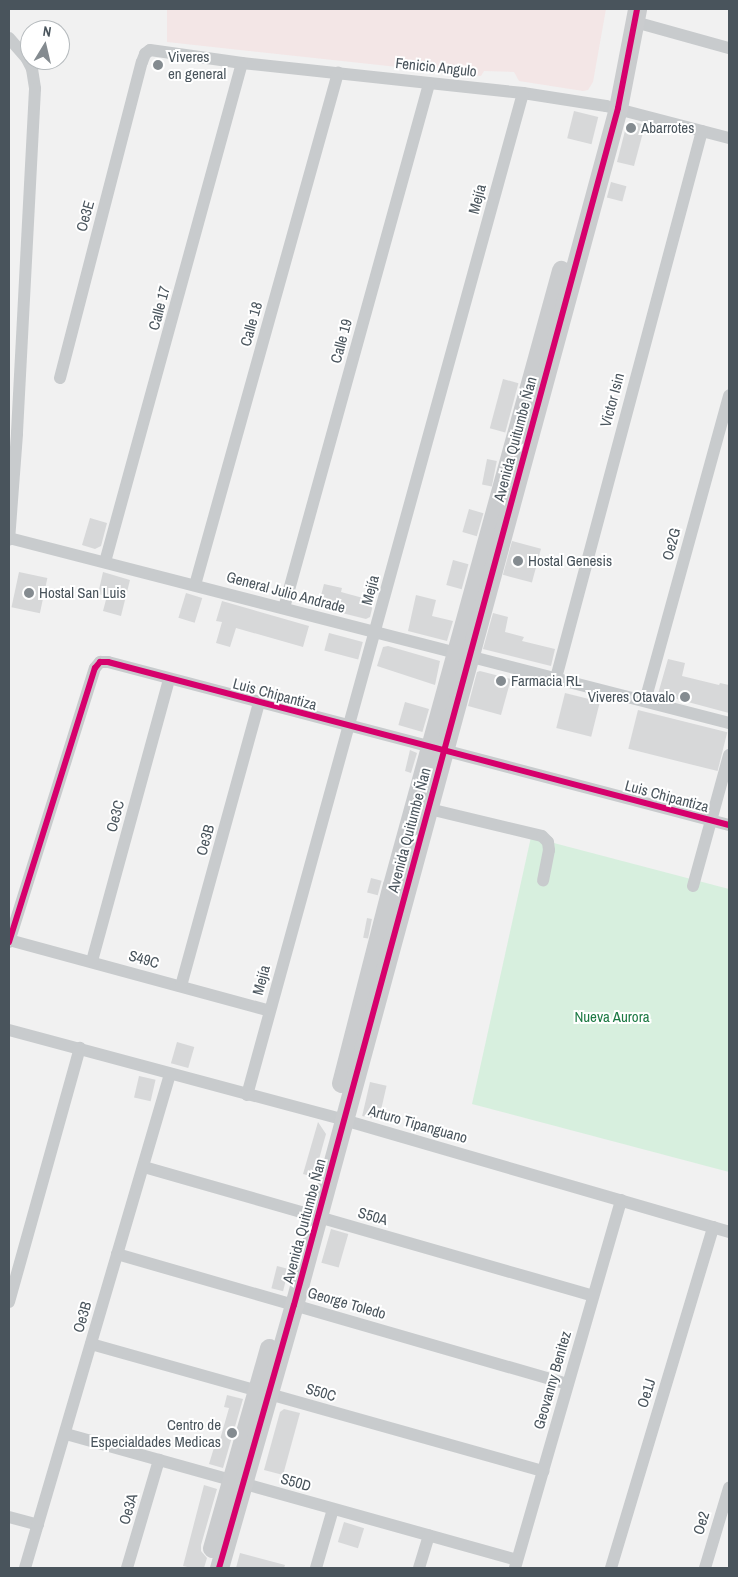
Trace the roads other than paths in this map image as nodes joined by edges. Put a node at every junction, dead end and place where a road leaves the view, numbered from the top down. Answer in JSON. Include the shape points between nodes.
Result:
{"nodes":[{"id":1,"x":632,"y":13,"type":"edge"},
{"id":2,"x":9,"y":38,"type":"edge"},
{"id":3,"x":729,"y":48,"type":"edge"},
{"id":4,"x":142,"y":62,"type":"joint"},
{"id":5,"x":242,"y":63,"type":"junction"},
{"id":6,"x":338,"y":73,"type":"junction"},
{"id":7,"x":429,"y":84,"type":"junction"},
{"id":8,"x":523,"y":93,"type":"junction"},
{"id":9,"x":612,"y":107,"type":"junction"},
{"id":10,"x":702,"y":130,"type":"junction"},
{"id":11,"x":729,"y":138,"type":"edge"},
{"id":12,"x":60,"y":378,"type":"dead end"},
{"id":13,"x":729,"y":395,"type":"edge"},
{"id":14,"x":9,"y":538,"type":"edge"},
{"id":15,"x":105,"y":562,"type":"junction"},
{"id":16,"x":195,"y":585,"type":"junction"},
{"id":17,"x":284,"y":608,"type":"junction"},
{"id":18,"x":375,"y":632,"type":"junction"},
{"id":19,"x":463,"y":654,"type":"junction"},
{"id":20,"x":556,"y":678,"type":"junction"},
{"id":21,"x":169,"y":680,"type":"junction"},
{"id":22,"x":645,"y":702,"type":"junction"},
{"id":23,"x":259,"y":703,"type":"junction"},
{"id":24,"x":729,"y":723,"type":"edge"},
{"id":25,"x":348,"y":726,"type":"junction"},
{"id":26,"x":436,"y":749,"type":"junction"},
{"id":27,"x":729,"y":755,"type":"edge"},
{"id":28,"x":421,"y":807,"type":"junction"},
{"id":29,"x":711,"y":820,"type":"junction"},
{"id":30,"x":729,"y":825,"type":"edge"},
{"id":31,"x":543,"y":880,"type":"dead end"},
{"id":32,"x":693,"y":886,"type":"dead end"},
{"id":33,"x":9,"y":941,"type":"edge"},
{"id":34,"x":92,"y":961,"type":"junction"},
{"id":35,"x":182,"y":986,"type":"junction"},
{"id":36,"x":270,"y":1011,"type":"junction"},
{"id":37,"x":9,"y":1030,"type":"edge"},
{"id":38,"x":80,"y":1048,"type":"junction"},
{"id":39,"x":170,"y":1074,"type":"junction"},
{"id":40,"x":247,"y":1095,"type":"junction"},
{"id":41,"x":338,"y":1119,"type":"junction"},
{"id":42,"x":144,"y":1167,"type":"junction"},
{"id":43,"x":621,"y":1200,"type":"junction"},
{"id":44,"x":312,"y":1215,"type":"junction"},
{"id":45,"x":713,"y":1227,"type":"junction"},
{"id":46,"x":729,"y":1232,"type":"edge"},
{"id":47,"x":117,"y":1254,"type":"junction"},
{"id":48,"x":594,"y":1296,"type":"junction"},
{"id":49,"x":9,"y":1302,"type":"edge"},
{"id":50,"x":288,"y":1303,"type":"junction"},
{"id":51,"x":91,"y":1344,"type":"junction"},
{"id":52,"x":568,"y":1384,"type":"junction"},
{"id":53,"x":263,"y":1392,"type":"junction"},
{"id":54,"x":66,"y":1434,"type":"junction"},
{"id":55,"x":159,"y":1460,"type":"junction"},
{"id":56,"x":543,"y":1471,"type":"junction"},
{"id":57,"x":238,"y":1482,"type":"junction"},
{"id":58,"x":729,"y":1488,"type":"edge"},
{"id":59,"x":333,"y":1509,"type":"junction"},
{"id":60,"x":9,"y":1517,"type":"edge"},
{"id":61,"x":38,"y":1526,"type":"junction"},
{"id":62,"x":429,"y":1535,"type":"junction"},
{"id":63,"x":516,"y":1564,"type":"edge"},
{"id":64,"x":25,"y":1568,"type":"edge"},
{"id":65,"x":127,"y":1568,"type":"edge"},
{"id":66,"x":207,"y":1568,"type":"edge"},
{"id":67,"x":220,"y":1568,"type":"edge"},
{"id":68,"x":316,"y":1568,"type":"edge"},
{"id":69,"x":419,"y":1568,"type":"edge"},
{"id":70,"x":611,"y":1568,"type":"edge"},
{"id":71,"x":705,"y":1568,"type":"edge"}],
"edges":[{"from":1,"to":3,"type":"street"},
{"from":1,"to":9,"type":"street","name":"Avenida Quitumbe Ñan"},
{"from":2,"to":14,"type":"street","via":[[27,59],[35,90]]},
{"from":4,"to":5,"type":"street","name":"Fenicio Angulo","via":[[150,50]]},
{"from":4,"to":12,"type":"street","name":"Oe3E"},
{"from":5,"to":6,"type":"street","name":"Fenicio Angulo"},
{"from":5,"to":15,"type":"street","name":"Calle 17"},
{"from":6,"to":7,"type":"street","name":"Fenicio Angulo"},
{"from":6,"to":16,"type":"street","name":"Calle 18"},
{"from":7,"to":8,"type":"street","name":"Fenicio Angulo"},
{"from":7,"to":17,"type":"street","name":"Calle 19"},
{"from":8,"to":9,"type":"street","name":"Fenicio Angulo"},
{"from":8,"to":18,"type":"street","name":"Mejía"},
{"from":9,"to":10,"type":"street","name":"Fenicio Angulo"},
{"from":9,"to":19,"type":"street","name":"Avenida Quitumbe Ñan"},
{"from":10,"to":11,"type":"street","name":"Fenicio Angulo"},
{"from":10,"to":20,"type":"street","name":"Victor Isin"},
{"from":13,"to":22,"type":"street","name":"Oe2G"},
{"from":14,"to":15,"type":"street","name":"General Julio Andrade"},
{"from":15,"to":16,"type":"street","name":"General Julio Andrade"},
{"from":16,"to":17,"type":"street","name":"General Julio Andrade"},
{"from":17,"to":18,"type":"street","name":"General Julio Andrade"},
{"from":18,"to":19,"type":"street","name":"General Julio Andrade"},
{"from":18,"to":25,"type":"street","name":"Mejía"},
{"from":19,"to":20,"type":"street","name":"General Julio Andrade"},
{"from":19,"to":26,"type":"street","name":"Avenida Quitumbe Ñan"},
{"from":20,"to":22,"type":"street","name":"General Julio Andrade"},
{"from":21,"to":23,"type":"street","name":"Luis Chipantiza"},
{"from":21,"to":33,"type":"street","name":"Luis Chipantiza","via":[[108,662],[100,662],[95,668]]},
{"from":21,"to":34,"type":"street","name":"Oe3C"},
{"from":22,"to":24,"type":"street","name":"General Julio Andrade"},
{"from":23,"to":25,"type":"street","name":"Luis Chipantiza"},
{"from":23,"to":35,"type":"street","name":"Oe3B"},
{"from":25,"to":26,"type":"street","name":"Luis Chipantiza"},
{"from":25,"to":36,"type":"street","name":"Mejía"},
{"from":26,"to":28,"type":"street","name":"Avenida Quitumbe Ñan"},
{"from":26,"to":29,"type":"street","name":"Luis Chipantiza"},
{"from":27,"to":29,"type":"street"},
{"from":28,"to":31,"type":"street","via":[[542,836],[548,842],[549,850]]},
{"from":28,"to":41,"type":"street","name":"Avenida Quitumbe Ñan"},
{"from":29,"to":30,"type":"street","name":"Luis Chipantiza"},
{"from":29,"to":32,"type":"street"},
{"from":33,"to":34,"type":"street","name":"S49C"},
{"from":34,"to":35,"type":"street","name":"S49C"},
{"from":35,"to":36,"type":"street","name":"S49C"},
{"from":36,"to":40,"type":"street","name":"Mejía"},
{"from":37,"to":38,"type":"street","name":"Arturo Tipanguano"},
{"from":38,"to":39,"type":"street","name":"Arturo Tipanguano"},
{"from":38,"to":49,"type":"street"},
{"from":39,"to":40,"type":"street","name":"Arturo Tipanguano"},
{"from":39,"to":42,"type":"street","name":"Oe3B"},
{"from":40,"to":41,"type":"street","name":"Arturo Tipanguano"},
{"from":41,"to":43,"type":"street","name":"Arturo Tipanguano"},
{"from":41,"to":44,"type":"street","name":"Avenida Quitumbe Ñan"},
{"from":42,"to":44,"type":"street","name":"S50A"},
{"from":42,"to":47,"type":"street","name":"Oe3B"},
{"from":43,"to":45,"type":"street","name":"Arturo Tipanguano"},
{"from":43,"to":48,"type":"street","name":"Geovanny Benitez"},
{"from":44,"to":48,"type":"street","name":"S50A"},
{"from":44,"to":50,"type":"street","name":"Avenida Quitumbe Ñan"},
{"from":45,"to":46,"type":"street","name":"Arturo Tipanguano"},
{"from":45,"to":70,"type":"street","name":"Oe1J"},
{"from":47,"to":50,"type":"street","name":"George Toledo"},
{"from":47,"to":51,"type":"street","name":"Oe3B"},
{"from":48,"to":52,"type":"street","name":"Geovanny Benitez"},
{"from":50,"to":52,"type":"street","name":"George Toledo"},
{"from":50,"to":53,"type":"street","name":"Avenida Quitumbe Ñan"},
{"from":51,"to":53,"type":"street","name":"S50C"},
{"from":51,"to":54,"type":"street","name":"Oe3B"},
{"from":52,"to":56,"type":"street","name":"Geovanny Benitez"},
{"from":53,"to":56,"type":"street","name":"S50C"},
{"from":53,"to":57,"type":"street","name":"Avenida Quitumbe Ñan"},
{"from":54,"to":55,"type":"street","name":"S50D"},
{"from":54,"to":61,"type":"street","name":"Oe3B"},
{"from":55,"to":57,"type":"street","name":"S50D"},
{"from":55,"to":65,"type":"street","name":"Oe3A"},
{"from":56,"to":63,"type":"street","name":"Geovanny Benitez"},
{"from":57,"to":59,"type":"street","name":"S50D"},
{"from":57,"to":66,"type":"street","name":"Avenida Quitumbe Ñan"},
{"from":57,"to":67,"type":"street","name":"Avenida Quitumbe Ñan"},
{"from":58,"to":71,"type":"street","name":"Oe2"},
{"from":59,"to":62,"type":"street","name":"S50D"},
{"from":59,"to":68,"type":"street"},
{"from":60,"to":61,"type":"street"},
{"from":61,"to":64,"type":"street","name":"Oe3B"},
{"from":62,"to":63,"type":"street","name":"S50D"},
{"from":62,"to":69,"type":"street"}]}
